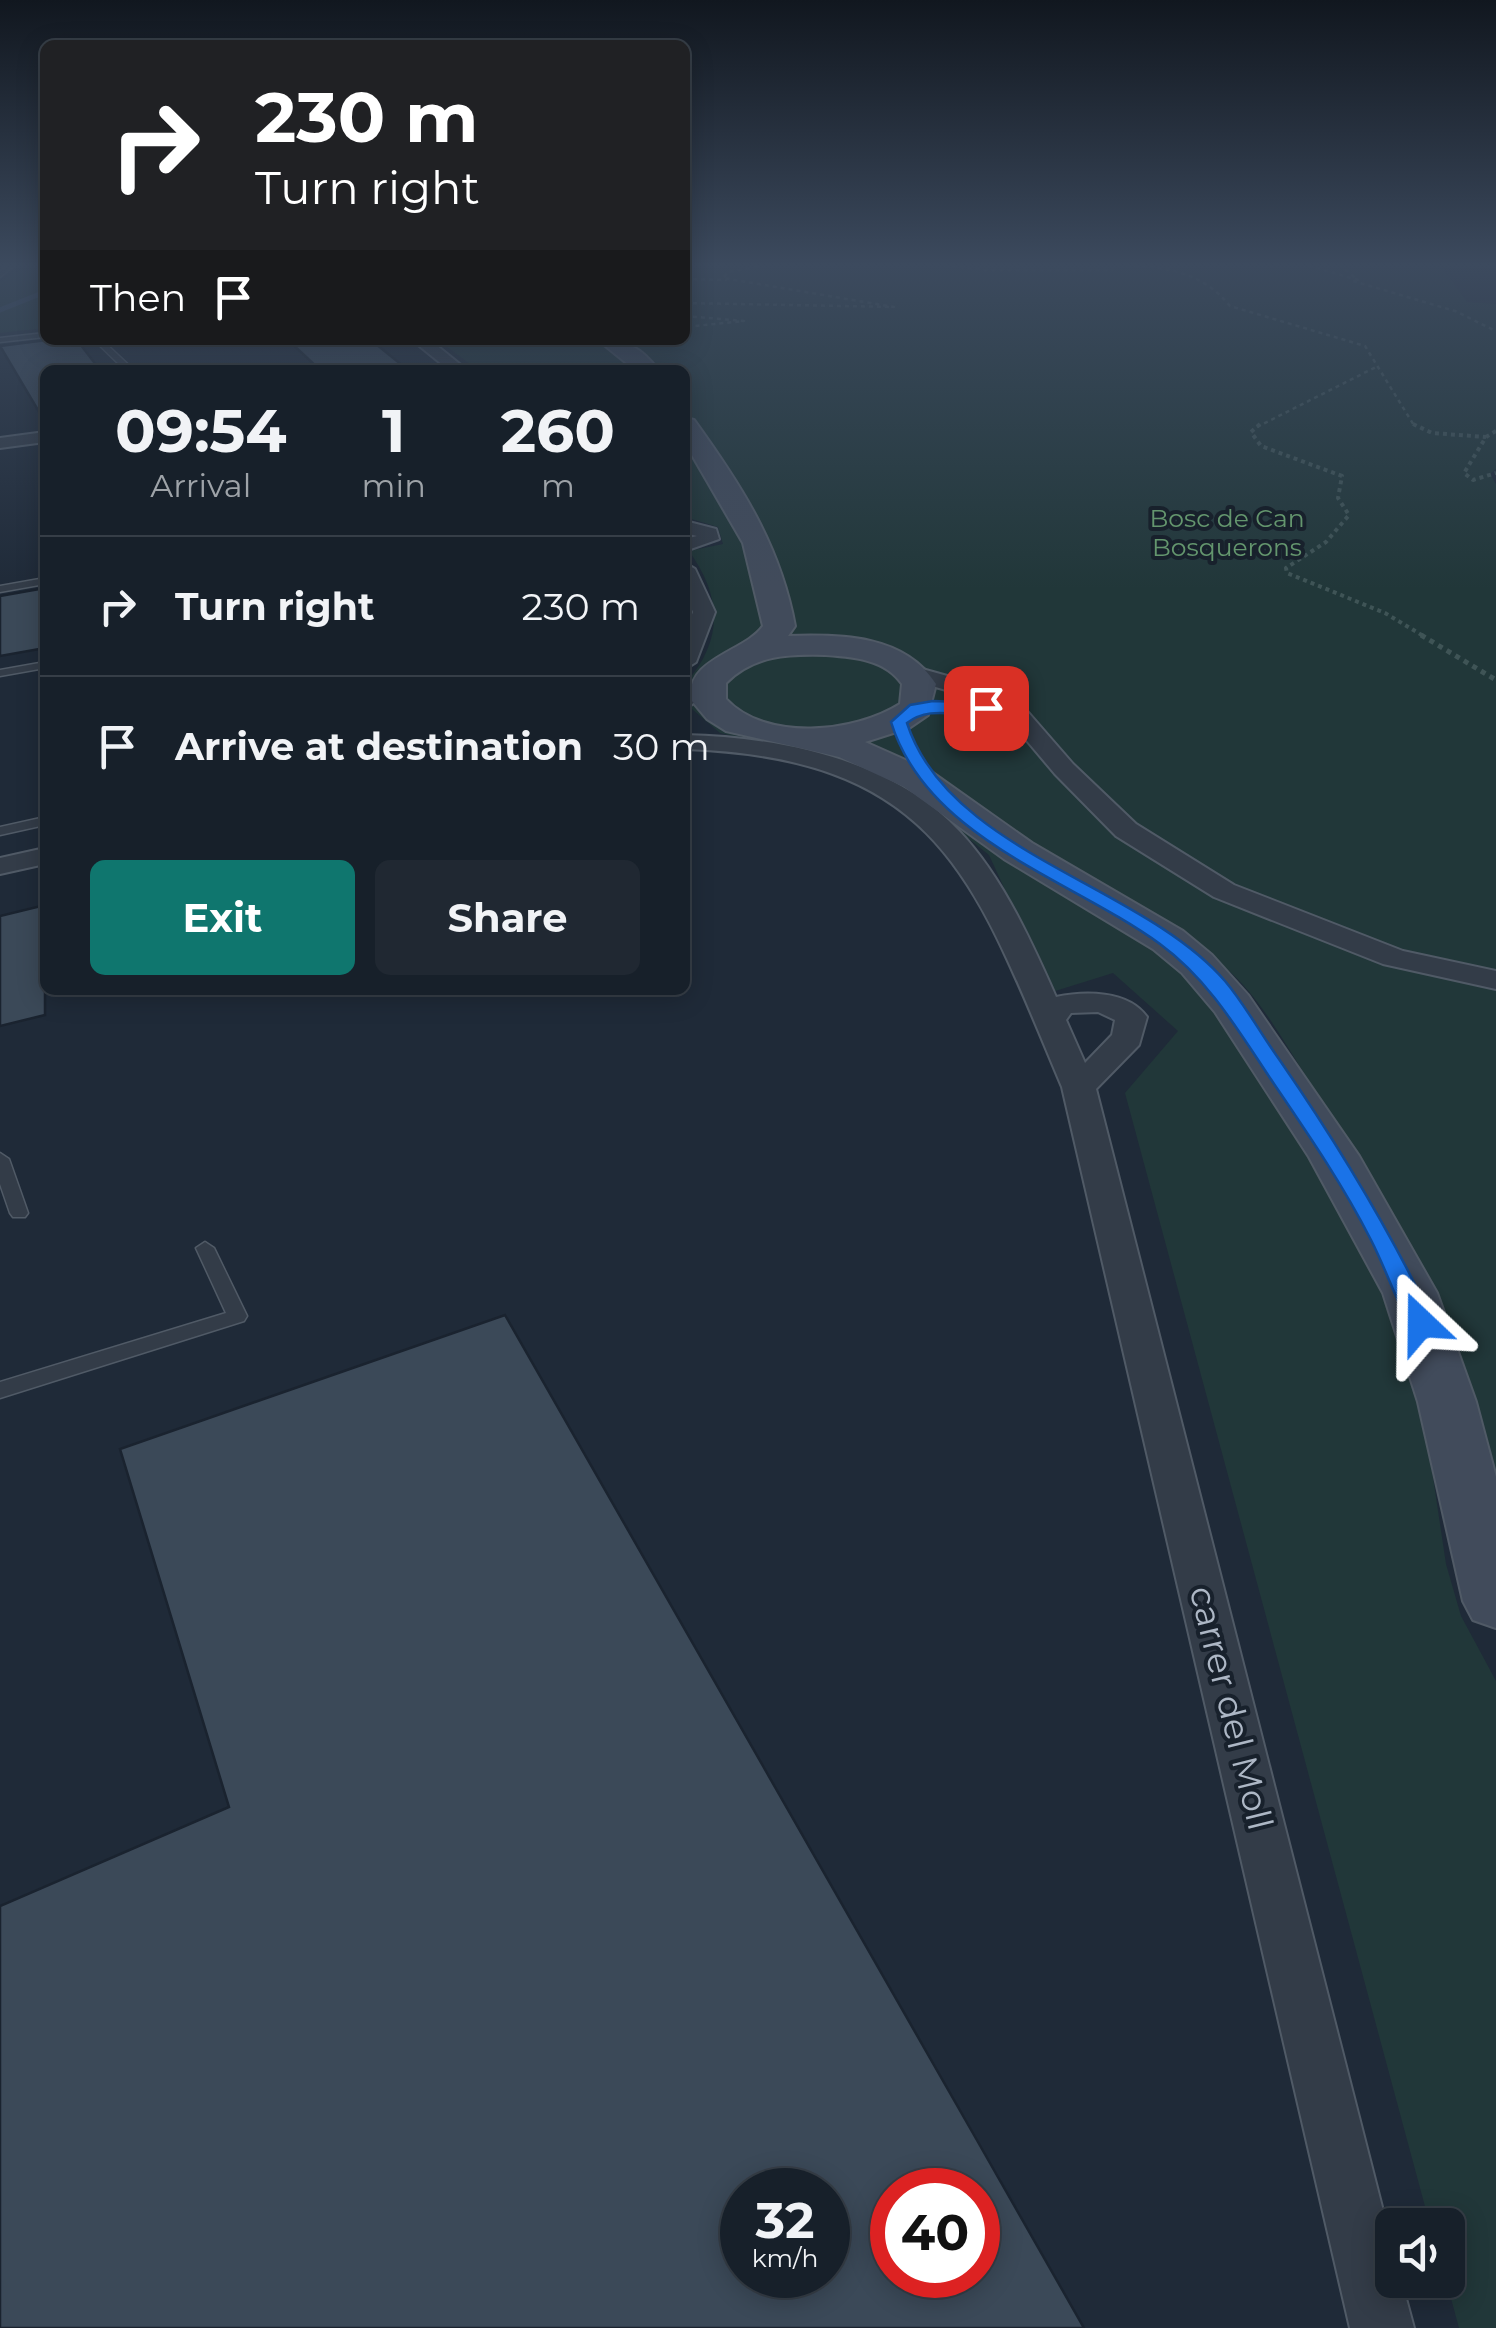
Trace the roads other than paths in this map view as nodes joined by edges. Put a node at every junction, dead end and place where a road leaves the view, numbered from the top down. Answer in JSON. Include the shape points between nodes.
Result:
{"nodes":[{"id":1,"x":690,"y":433,"type":"edge"},
{"id":2,"x":40,"y":436,"type":"edge"},
{"id":3,"x":2,"y":440,"type":"edge"},
{"id":4,"x":690,"y":528,"type":"edge"},
{"id":5,"x":690,"y":545,"type":"edge"},
{"id":6,"x":690,"y":580,"type":"edge"},
{"id":7,"x":40,"y":582,"type":"edge"},
{"id":8,"x":776,"y":584,"type":"junction"},
{"id":9,"x":0,"y":588,"type":"edge"},
{"id":10,"x":763,"y":649,"type":"junction"},
{"id":11,"x":863,"y":650,"type":"junction"},
{"id":12,"x":40,"y":666,"type":"edge"},
{"id":13,"x":0,"y":673,"type":"edge"},
{"id":14,"x":915,"y":674,"type":"junction"},
{"id":15,"x":692,"y":683,"type":"edge"},
{"id":16,"x":907,"y":715,"type":"junction"},
{"id":17,"x":1026,"y":725,"type":"junction"},
{"id":18,"x":742,"y":726,"type":"junction"},
{"id":19,"x":690,"y":728,"type":"edge"},
{"id":20,"x":803,"y":738,"type":"junction"},
{"id":21,"x":690,"y":742,"type":"edge"},
{"id":22,"x":950,"y":802,"type":"junction"},
{"id":23,"x":40,"y":822,"type":"edge"},
{"id":24,"x":0,"y":830,"type":"edge"},
{"id":25,"x":40,"y":857,"type":"edge"},
{"id":26,"x":0,"y":866,"type":"edge"},
{"id":27,"x":1496,"y":980,"type":"edge"},
{"id":28,"x":1049,"y":1020,"type":"junction"},
{"id":29,"x":1079,"y":1088,"type":"junction"},
{"id":30,"x":0,"y":1159,"type":"edge"},
{"id":31,"x":19,"y":1213,"type":"dead end"},
{"id":32,"x":206,"y":1248,"type":"dead end"},
{"id":33,"x":0,"y":1390,"type":"edge"},
{"id":34,"x":1496,"y":1602,"type":"edge"},
{"id":35,"x":1382,"y":2328,"type":"edge"}],
"edges":[{"from":1,"to":8,"type":"street","via":[[752,527]]},
{"from":2,"to":3,"type":"street"},
{"from":4,"to":5,"type":"street","via":[[709,533],[709,539]]},
{"from":6,"to":15,"type":"street","via":[[704,612]]},
{"from":7,"to":9,"type":"lane"},
{"from":8,"to":10,"type":"street","via":[[779,626]]},
{"from":8,"to":11,"type":"street","via":[[815,624]]},
{"from":10,"to":11,"type":"street"},
{"from":10,"to":15,"type":"street"},
{"from":11,"to":14,"type":"street"},
{"from":12,"to":13,"type":"lane"},
{"from":14,"to":16,"type":"street","via":[[920,694]]},
{"from":14,"to":17,"type":"street","via":[[990,692]]},
{"from":15,"to":18,"type":"street"},
{"from":16,"to":17,"type":"street","via":[[968,704]]},
{"from":16,"to":20,"type":"street","via":[[851,735]]},
{"from":16,"to":22,"type":"street","via":[[906,744]]},
{"from":17,"to":27,"type":"street","via":[[1126,830],[1224,892],[1394,958]]},
{"from":18,"to":19,"type":"street"},
{"from":18,"to":20,"type":"street"},
{"from":20,"to":22,"type":"street","via":[[851,750],[917,779]]},
{"from":21,"to":28,"type":"street","name":"carrer del Moll","via":[[742,745],[841,770],[939,826],[975,870]]},
{"from":22,"to":34,"type":"street","via":[[1197,964],[1297,1096],[1410,1293],[1447,1402]]},
{"from":23,"to":24,"type":"lane"},
{"from":25,"to":26,"type":"street"},
{"from":28,"to":29,"type":"street","name":"carrer del Moll"},
{"from":28,"to":29,"type":"street","via":[[1061,1005],[1090,1000],[1130,1017],[1128,1038]]},
{"from":29,"to":35,"type":"street","name":"carrer del Moll"},
{"from":30,"to":31,"type":"lane"},
{"from":32,"to":33,"type":"lane","via":[[238,1316]]}]}
